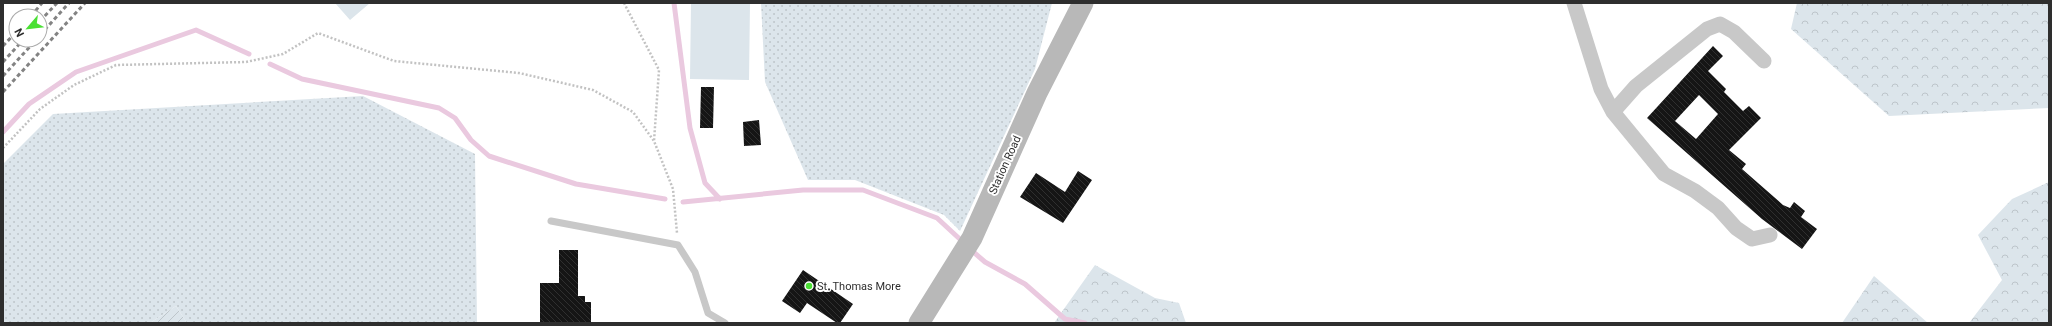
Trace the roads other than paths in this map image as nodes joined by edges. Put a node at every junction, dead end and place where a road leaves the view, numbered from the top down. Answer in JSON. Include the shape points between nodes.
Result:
{"nodes":[{"id":1,"x":1083,"y":3,"type":"edge"},
{"id":2,"x":1574,"y":3,"type":"edge"},
{"id":3,"x":1764,"y":61,"type":"dead end"},
{"id":4,"x":1613,"y":112,"type":"junction"},
{"id":5,"x":551,"y":221,"type":"dead end"},
{"id":6,"x":1770,"y":235,"type":"dead end"},
{"id":7,"x":725,"y":323,"type":"edge"},
{"id":8,"x":919,"y":323,"type":"edge"}],
"edges":[{"from":1,"to":8,"type":"street","name":"Station Road","via":[[1037,92],[968,245]]},
{"from":2,"to":4,"type":"street","via":[[1601,89]]},
{"from":3,"to":4,"type":"street","via":[[1734,32],[1720,24],[1707,29],[1636,86]]},
{"from":4,"to":6,"type":"street","via":[[1664,174],[1695,191],[1752,239]]},
{"from":5,"to":7,"type":"lane","via":[[678,245],[695,272],[708,312]]}]}
